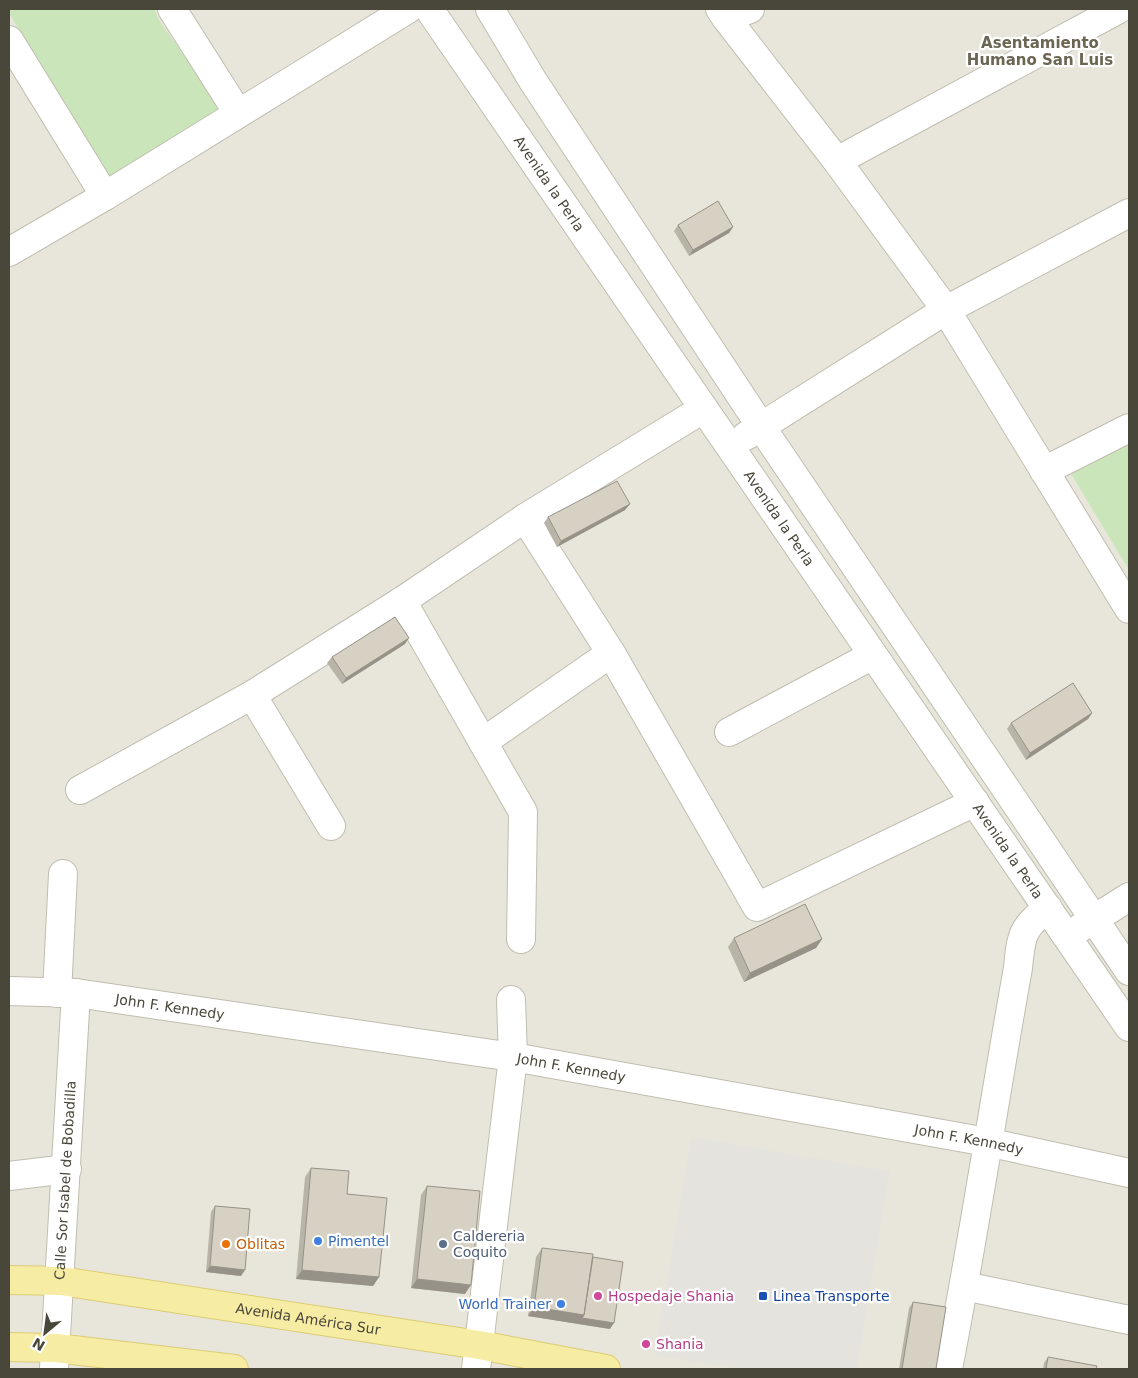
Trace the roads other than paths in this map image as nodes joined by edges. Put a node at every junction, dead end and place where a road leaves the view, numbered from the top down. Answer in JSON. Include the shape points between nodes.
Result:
{"nodes":[{"id":1,"x":172,"y":9,"type":"edge"},
{"id":2,"x":408,"y":9,"type":"edge"},
{"id":3,"x":429,"y":9,"type":"edge"},
{"id":4,"x":490,"y":9,"type":"edge"},
{"id":5,"x":1119,"y":9,"type":"edge"},
{"id":6,"x":732,"y":12,"type":"edge"},
{"id":7,"x":9,"y":40,"type":"edge"},
{"id":8,"x":238,"y":113,"type":"junction"},
{"id":9,"x":837,"y":161,"type":"junction"},
{"id":10,"x":105,"y":196,"type":"junction"},
{"id":11,"x":1129,"y":213,"type":"edge"},
{"id":12,"x":9,"y":252,"type":"edge"},
{"id":13,"x":946,"y":310,"type":"junction"},
{"id":14,"x":703,"y":409,"type":"junction"},
{"id":15,"x":762,"y":428,"type":"junction"},
{"id":16,"x":1129,"y":428,"type":"edge"},
{"id":17,"x":728,"y":445,"type":"junction"},
{"id":18,"x":1044,"y":471,"type":"junction"},
{"id":19,"x":525,"y":518,"type":"junction"},
{"id":20,"x":402,"y":601,"type":"junction"},
{"id":21,"x":1129,"y":609,"type":"edge"},
{"id":22,"x":612,"y":653,"type":"junction"},
{"id":23,"x":873,"y":655,"type":"junction"},
{"id":24,"x":252,"y":695,"type":"junction"},
{"id":25,"x":729,"y":732,"type":"dead end"},
{"id":26,"x":483,"y":742,"type":"junction"},
{"id":27,"x":80,"y":790,"type":"dead end"},
{"id":28,"x":975,"y":802,"type":"junction"},
{"id":29,"x":331,"y":826,"type":"dead end"},
{"id":30,"x":64,"y":874,"type":"dead end"},
{"id":31,"x":1129,"y":897,"type":"edge"},
{"id":32,"x":1048,"y":908,"type":"junction"},
{"id":33,"x":1095,"y":919,"type":"junction"},
{"id":34,"x":1067,"y":936,"type":"junction"},
{"id":35,"x":521,"y":939,"type":"dead end"},
{"id":36,"x":1129,"y":971,"type":"edge"},
{"id":37,"x":9,"y":991,"type":"edge"},
{"id":38,"x":67,"y":993,"type":"junction"},
{"id":39,"x":511,"y":1000,"type":"dead end"},
{"id":40,"x":1129,"y":1027,"type":"edge"},
{"id":41,"x":513,"y":1058,"type":"junction"},
{"id":42,"x":986,"y":1142,"type":"junction"},
{"id":43,"x":67,"y":1169,"type":"junction"},
{"id":44,"x":1129,"y":1173,"type":"edge"},
{"id":45,"x":9,"y":1175,"type":"edge"},
{"id":46,"x":9,"y":1280,"type":"edge"},
{"id":47,"x":61,"y":1281,"type":"junction"},
{"id":48,"x":964,"y":1286,"type":"junction"},
{"id":49,"x":1129,"y":1320,"type":"edge"},
{"id":50,"x":9,"y":1347,"type":"edge"},
{"id":51,"x":478,"y":1357,"type":"edge"},
{"id":52,"x":55,"y":1359,"type":"edge"},
{"id":53,"x":234,"y":1369,"type":"edge"},
{"id":54,"x":606,"y":1369,"type":"edge"},
{"id":55,"x":948,"y":1369,"type":"edge"}],
"edges":[{"from":1,"to":8,"type":"street"},
{"from":2,"to":8,"type":"street"},
{"from":3,"to":14,"type":"street","name":"Avenida la Perla"},
{"from":4,"to":15,"type":"street","via":[[533,80]]},
{"from":5,"to":9,"type":"street"},
{"from":6,"to":9,"type":"street"},
{"from":7,"to":10,"type":"street"},
{"from":8,"to":10,"type":"street"},
{"from":9,"to":13,"type":"street"},
{"from":10,"to":12,"type":"street"},
{"from":11,"to":13,"type":"street"},
{"from":13,"to":15,"type":"street"},
{"from":13,"to":18,"type":"street"},
{"from":14,"to":17,"type":"street","name":"Avenida la Perla"},
{"from":14,"to":19,"type":"street"},
{"from":15,"to":17,"type":"street"},
{"from":15,"to":33,"type":"street"},
{"from":16,"to":18,"type":"street"},
{"from":17,"to":23,"type":"street","name":"Avenida la Perla"},
{"from":18,"to":21,"type":"street"},
{"from":19,"to":20,"type":"street"},
{"from":19,"to":22,"type":"street"},
{"from":20,"to":24,"type":"street"},
{"from":20,"to":26,"type":"street"},
{"from":22,"to":26,"type":"street"},
{"from":22,"to":28,"type":"street","via":[[757,907]]},
{"from":23,"to":25,"type":"street"},
{"from":23,"to":28,"type":"street","name":"Avenida la Perla"},
{"from":24,"to":27,"type":"street"},
{"from":24,"to":29,"type":"street"},
{"from":26,"to":35,"type":"street","via":[[523,812]]},
{"from":28,"to":32,"type":"street","name":"Avenida la Perla"},
{"from":30,"to":38,"type":"street","name":"Calle Sor Isabel de Bobadilla"},
{"from":31,"to":33,"type":"street"},
{"from":32,"to":34,"type":"street","name":"Avenida la Perla"},
{"from":32,"to":42,"type":"street","via":[[1030,921],[1021,942]]},
{"from":33,"to":34,"type":"street"},
{"from":33,"to":36,"type":"street"},
{"from":34,"to":40,"type":"street","name":"Avenida la Perla"},
{"from":37,"to":38,"type":"street","name":"John F. Kennedy"},
{"from":38,"to":41,"type":"street","name":"John F. Kennedy"},
{"from":38,"to":43,"type":"street","name":"Calle Sor Isabel de Bobadilla"},
{"from":39,"to":41,"type":"street"},
{"from":41,"to":42,"type":"street","name":"John F. Kennedy"},
{"from":41,"to":51,"type":"street"},
{"from":42,"to":44,"type":"street","name":"John F. Kennedy"},
{"from":42,"to":48,"type":"street"},
{"from":43,"to":45,"type":"street"},
{"from":43,"to":47,"type":"street","name":"Calle Sor Isabel de Bobadilla"},
{"from":46,"to":47,"type":"main road","name":"Avenida América Sur"},
{"from":47,"to":51,"type":"main road","name":"Avenida América Sur"},
{"from":47,"to":52,"type":"street","name":"Calle Sor Isabel de Bobadilla"},
{"from":48,"to":49,"type":"street"},
{"from":48,"to":55,"type":"street"},
{"from":50,"to":52,"type":"main road"},
{"from":51,"to":54,"type":"main road","name":"Avenida América Sur"},
{"from":52,"to":53,"type":"main road"}]}
